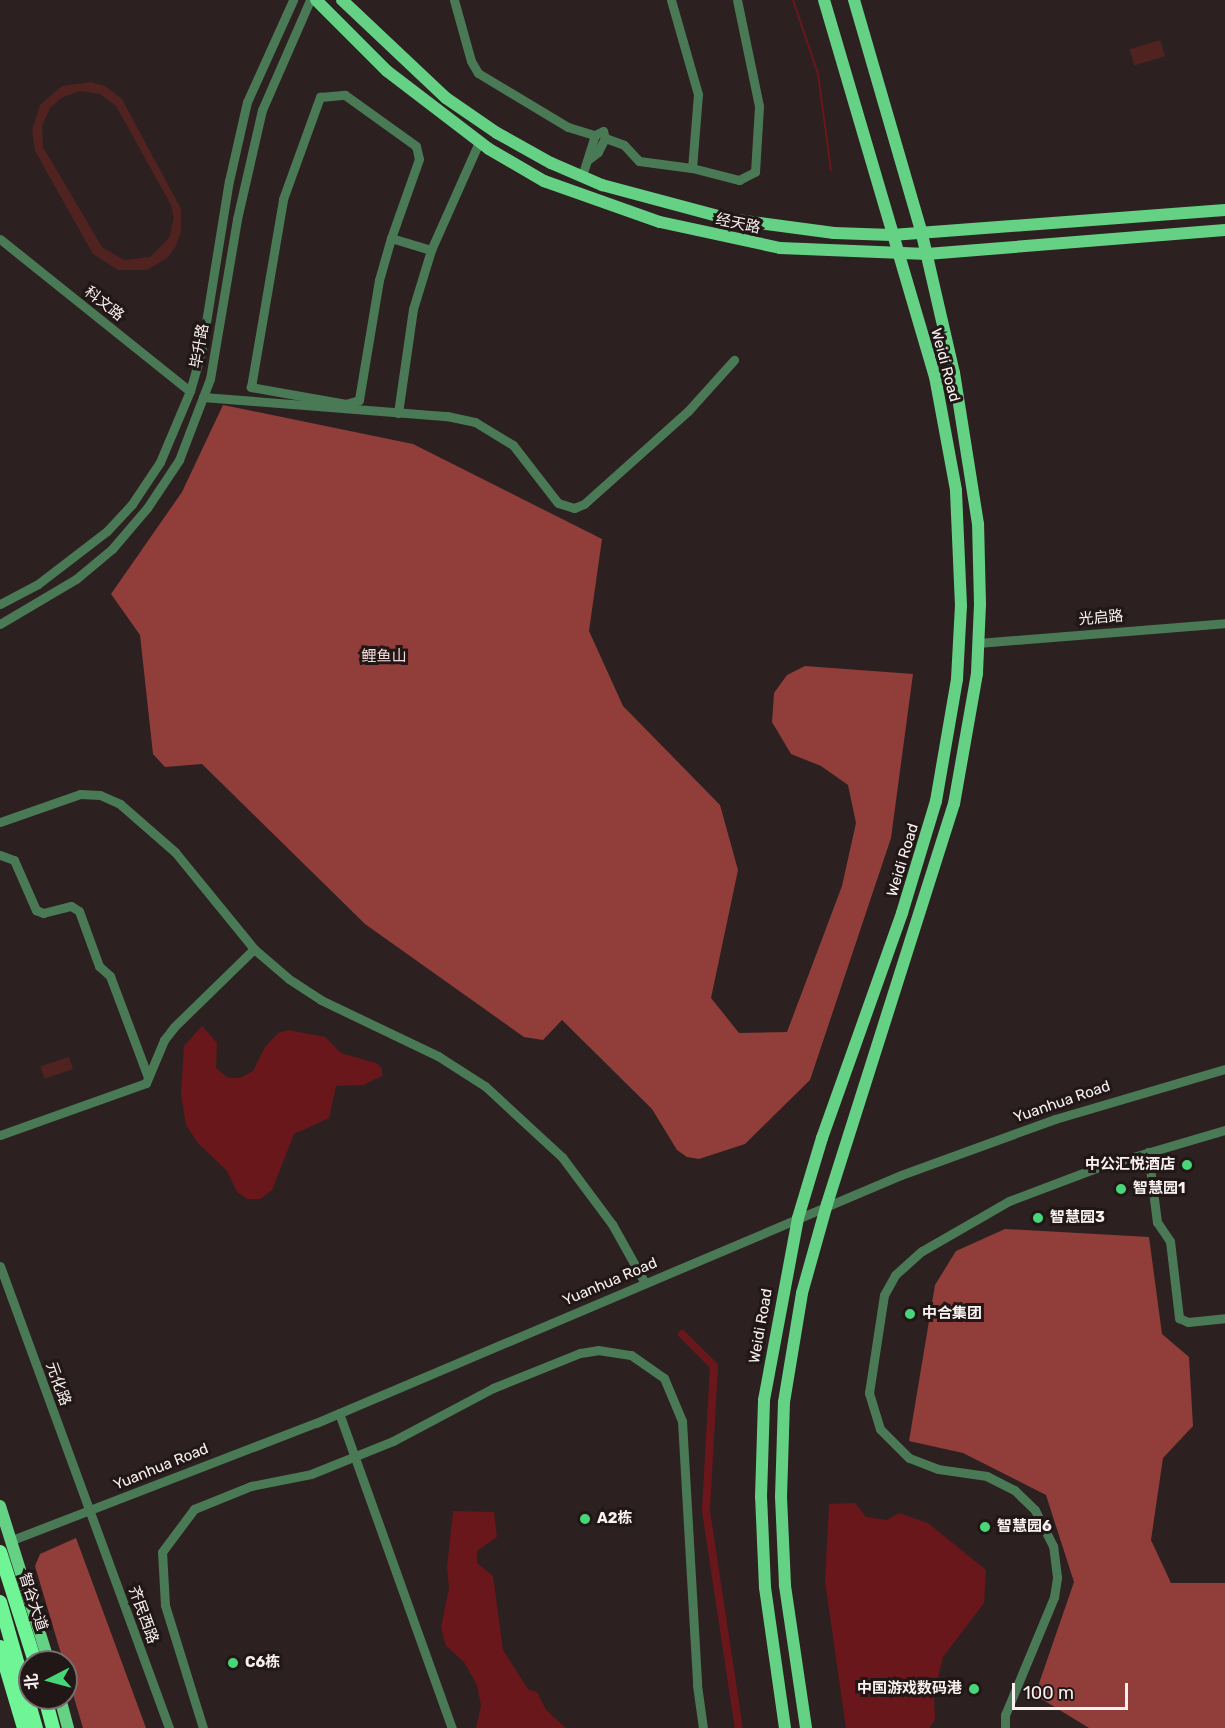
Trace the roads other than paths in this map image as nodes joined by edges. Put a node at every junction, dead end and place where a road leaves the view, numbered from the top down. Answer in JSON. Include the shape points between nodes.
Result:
{"nodes":[{"id":1,"x":293,"y":0,"type":"edge"},
{"id":2,"x":310,"y":0,"type":"edge"},
{"id":3,"x":316,"y":0,"type":"edge"},
{"id":4,"x":342,"y":0,"type":"edge"},
{"id":5,"x":454,"y":0,"type":"edge"},
{"id":6,"x":671,"y":0,"type":"edge"},
{"id":7,"x":737,"y":0,"type":"edge"},
{"id":8,"x":824,"y":0,"type":"edge"},
{"id":9,"x":854,"y":0,"type":"edge"},
{"id":10,"x":595,"y":135,"type":"junction"},
{"id":11,"x":605,"y":138,"type":"junction"},
{"id":12,"x":479,"y":142,"type":"junction"},
{"id":13,"x":589,"y":159,"type":"junction"},
{"id":14,"x":692,"y":168,"type":"junction"},
{"id":15,"x":582,"y":176,"type":"junction"},
{"id":16,"x":1225,"y":210,"type":"edge"},
{"id":17,"x":1225,"y":230,"type":"edge"},
{"id":18,"x":922,"y":234,"type":"junction"},
{"id":19,"x":892,"y":235,"type":"junction"},
{"id":20,"x":391,"y":238,"type":"junction"},
{"id":21,"x":2,"y":244,"type":"edge"},
{"id":22,"x":430,"y":250,"type":"junction"},
{"id":23,"x":898,"y":253,"type":"junction"},
{"id":24,"x":927,"y":254,"type":"junction"},
{"id":25,"x":734,"y":360,"type":"dead end"},
{"id":26,"x":190,"y":391,"type":"junction"},
{"id":27,"x":203,"y":397,"type":"junction"},
{"id":28,"x":398,"y":413,"type":"junction"},
{"id":29,"x":0,"y":604,"type":"edge"},
{"id":30,"x":1225,"y":623,"type":"edge"},
{"id":31,"x":0,"y":624,"type":"edge"},
{"id":32,"x":978,"y":643,"type":"junction"},
{"id":33,"x":0,"y":822,"type":"edge"},
{"id":34,"x":0,"y":855,"type":"edge"},
{"id":35,"x":254,"y":949,"type":"junction"},
{"id":36,"x":1225,"y":1069,"type":"edge"},
{"id":37,"x":148,"y":1077,"type":"junction"},
{"id":38,"x":1225,"y":1130,"type":"edge"},
{"id":39,"x":0,"y":1135,"type":"edge"},
{"id":40,"x":1148,"y":1152,"type":"junction"},
{"id":41,"x":827,"y":1204,"type":"junction"},
{"id":42,"x":798,"y":1218,"type":"junction"},
{"id":43,"x":0,"y":1266,"type":"edge"},
{"id":44,"x":645,"y":1283,"type":"junction"},
{"id":45,"x":1225,"y":1318,"type":"edge"},
{"id":46,"x":339,"y":1413,"type":"junction"},
{"id":47,"x":355,"y":1456,"type":"junction"},
{"id":48,"x":0,"y":1506,"type":"edge"},
{"id":49,"x":89,"y":1512,"type":"junction"},
{"id":50,"x":12,"y":1540,"type":"junction"},
{"id":51,"x":0,"y":1552,"type":"edge"},
{"id":52,"x":0,"y":1602,"type":"edge"},
{"id":53,"x":0,"y":1647,"type":"edge"},
{"id":54,"x":32,"y":1650,"type":"edge"},
{"id":55,"x":45,"y":1650,"type":"edge"},
{"id":56,"x":0,"y":1669,"type":"edge"},
{"id":57,"x":48,"y":1710,"type":"edge"},
{"id":58,"x":63,"y":1710,"type":"edge"},
{"id":59,"x":15,"y":1728,"type":"edge"},
{"id":60,"x":24,"y":1728,"type":"edge"},
{"id":61,"x":36,"y":1728,"type":"edge"},
{"id":62,"x":53,"y":1728,"type":"edge"},
{"id":63,"x":68,"y":1728,"type":"edge"},
{"id":64,"x":169,"y":1728,"type":"edge"},
{"id":65,"x":203,"y":1728,"type":"edge"},
{"id":66,"x":452,"y":1728,"type":"edge"},
{"id":67,"x":703,"y":1728,"type":"edge"},
{"id":68,"x":785,"y":1728,"type":"edge"},
{"id":69,"x":806,"y":1728,"type":"edge"},
{"id":70,"x":1005,"y":1728,"type":"edge"}],
"edges":[{"from":1,"to":26,"type":"street","name":"毕升路","via":[[262,61],[242,122],[201,353]]},
{"from":2,"to":27,"type":"street","name":"毕升路","via":[[262,110],[247,167]]},
{"from":3,"to":12,"type":"main road","name":"经天路","via":[[387,71]]},
{"from":4,"to":15,"type":"main road","name":"经天路","via":[[446,98],[497,133]]},
{"from":5,"to":10,"type":"street","via":[[471,62],[478,73],[568,127]]},
{"from":6,"to":14,"type":"street","via":[[698,94]]},
{"from":7,"to":14,"type":"street","via":[[756,83],[757,169],[739,180]]},
{"from":8,"to":19,"type":"main road","name":"Weidi Road"},
{"from":9,"to":18,"type":"main road","name":"Weidi Road"},
{"from":10,"to":11,"type":"street","via":[[603,130]]},
{"from":10,"to":13,"type":"street"},
{"from":11,"to":13,"type":"street"},
{"from":11,"to":14,"type":"street","via":[[624,145],[639,161]]},
{"from":12,"to":22,"type":"street"},
{"from":12,"to":23,"type":"main road","name":"经天路","via":[[544,181],[660,222],[780,248]]},
{"from":13,"to":15,"type":"street"},
{"from":15,"to":19,"type":"main road","name":"经天路","via":[[665,203],[740,221],[834,233]]},
{"from":16,"to":18,"type":"main road","name":"经天路"},
{"from":17,"to":24,"type":"main road","name":"经天路"},
{"from":18,"to":19,"type":"main road","name":"经天路"},
{"from":18,"to":24,"type":"main road","name":"Weidi Road"},
{"from":19,"to":23,"type":"main road","name":"Weidi Road"},
{"from":20,"to":20,"type":"street","via":[[379,280],[359,400],[346,404],[251,387],[282,200],[315,103],[324,95],[345,95],[418,149],[419,159]]},
{"from":20,"to":22,"type":"street"},
{"from":21,"to":26,"type":"street","name":"科文路"},
{"from":22,"to":28,"type":"street","via":[[413,309]]},
{"from":23,"to":24,"type":"main road","name":"经天路"},
{"from":23,"to":42,"type":"main road","name":"Weidi Road","via":[[935,378],[952,455],[961,566],[957,679],[943,766],[921,855]]},
{"from":24,"to":32,"type":"main road","name":"Weidi Road","via":[[969,452],[978,524]]},
{"from":25,"to":28,"type":"street","via":[[688,411],[584,504],[573,508],[558,503],[532,465],[490,428],[457,417]]},
{"from":26,"to":29,"type":"street","name":"毕升路","via":[[160,462],[132,504],[73,560]]},
{"from":27,"to":28,"type":"street"},
{"from":27,"to":31,"type":"street","name":"毕升路","via":[[179,460],[147,508],[112,549],[76,579]]},
{"from":30,"to":32,"type":"street","name":"光启路"},
{"from":32,"to":41,"type":"main road","name":"Weidi Road","via":[[967,741],[954,804]]},
{"from":33,"to":35,"type":"street","via":[[80,794],[100,795],[120,804],[175,852]]},
{"from":34,"to":37,"type":"street","via":[[14,860],[36,910],[43,913],[71,906],[78,911],[99,966],[110,976]]},
{"from":35,"to":37,"type":"street","via":[[174,1027]]},
{"from":35,"to":44,"type":"street","via":[[321,1000],[400,1036],[484,1086],[562,1157],[612,1224]]},
{"from":36,"to":41,"type":"street","name":"Yuanhua Road","via":[[1055,1119]]},
{"from":37,"to":39,"type":"street","via":[[146,1083]]},
{"from":38,"to":40,"type":"street"},
{"from":40,"to":45,"type":"street","via":[[1157,1222],[1170,1241],[1179,1318],[1188,1322]]},
{"from":40,"to":70,"type":"street","via":[[1009,1201],[971,1221],[901,1268],[884,1295],[869,1393],[880,1429],[909,1458],[938,1468],[987,1476],[1014,1490],[1035,1510],[1053,1546],[1057,1566],[1054,1597],[1005,1715]]},
{"from":41,"to":42,"type":"street","name":"Yuanhua Road"},
{"from":41,"to":69,"type":"main road","name":"Weidi Road","via":[[802,1293],[784,1402],[781,1497],[785,1585]]},
{"from":42,"to":44,"type":"street","name":"Yuanhua Road"},
{"from":42,"to":68,"type":"main road","name":"Weidi Road","via":[[764,1400],[761,1497],[765,1587]]},
{"from":43,"to":49,"type":"street","name":"元化路"},
{"from":44,"to":46,"type":"street","name":"Yuanhua Road"},
{"from":46,"to":47,"type":"street"},
{"from":46,"to":49,"type":"street","name":"Yuanhua Road"},
{"from":47,"to":65,"type":"street","via":[[311,1474],[232,1492],[194,1509],[162,1552],[165,1605]]},
{"from":47,"to":66,"type":"street"},
{"from":47,"to":67,"type":"street","via":[[393,1441],[468,1399],[579,1353],[598,1350],[631,1355],[664,1377],[682,1421],[697,1685]]},
{"from":48,"to":50,"type":"main road"},
{"from":49,"to":50,"type":"street","name":"Yuanhua Road"},
{"from":49,"to":64,"type":"street","name":"齐民西路"},
{"from":50,"to":55,"type":"main road"},
{"from":51,"to":54,"type":"highway","name":"智谷大道"},
{"from":52,"to":61,"type":"highway","name":"智谷大道"},
{"from":53,"to":60,"type":"highway"},
{"from":56,"to":59,"type":"highway"},
{"from":57,"to":62,"type":"highway"},
{"from":58,"to":63,"type":"main road"}]}
